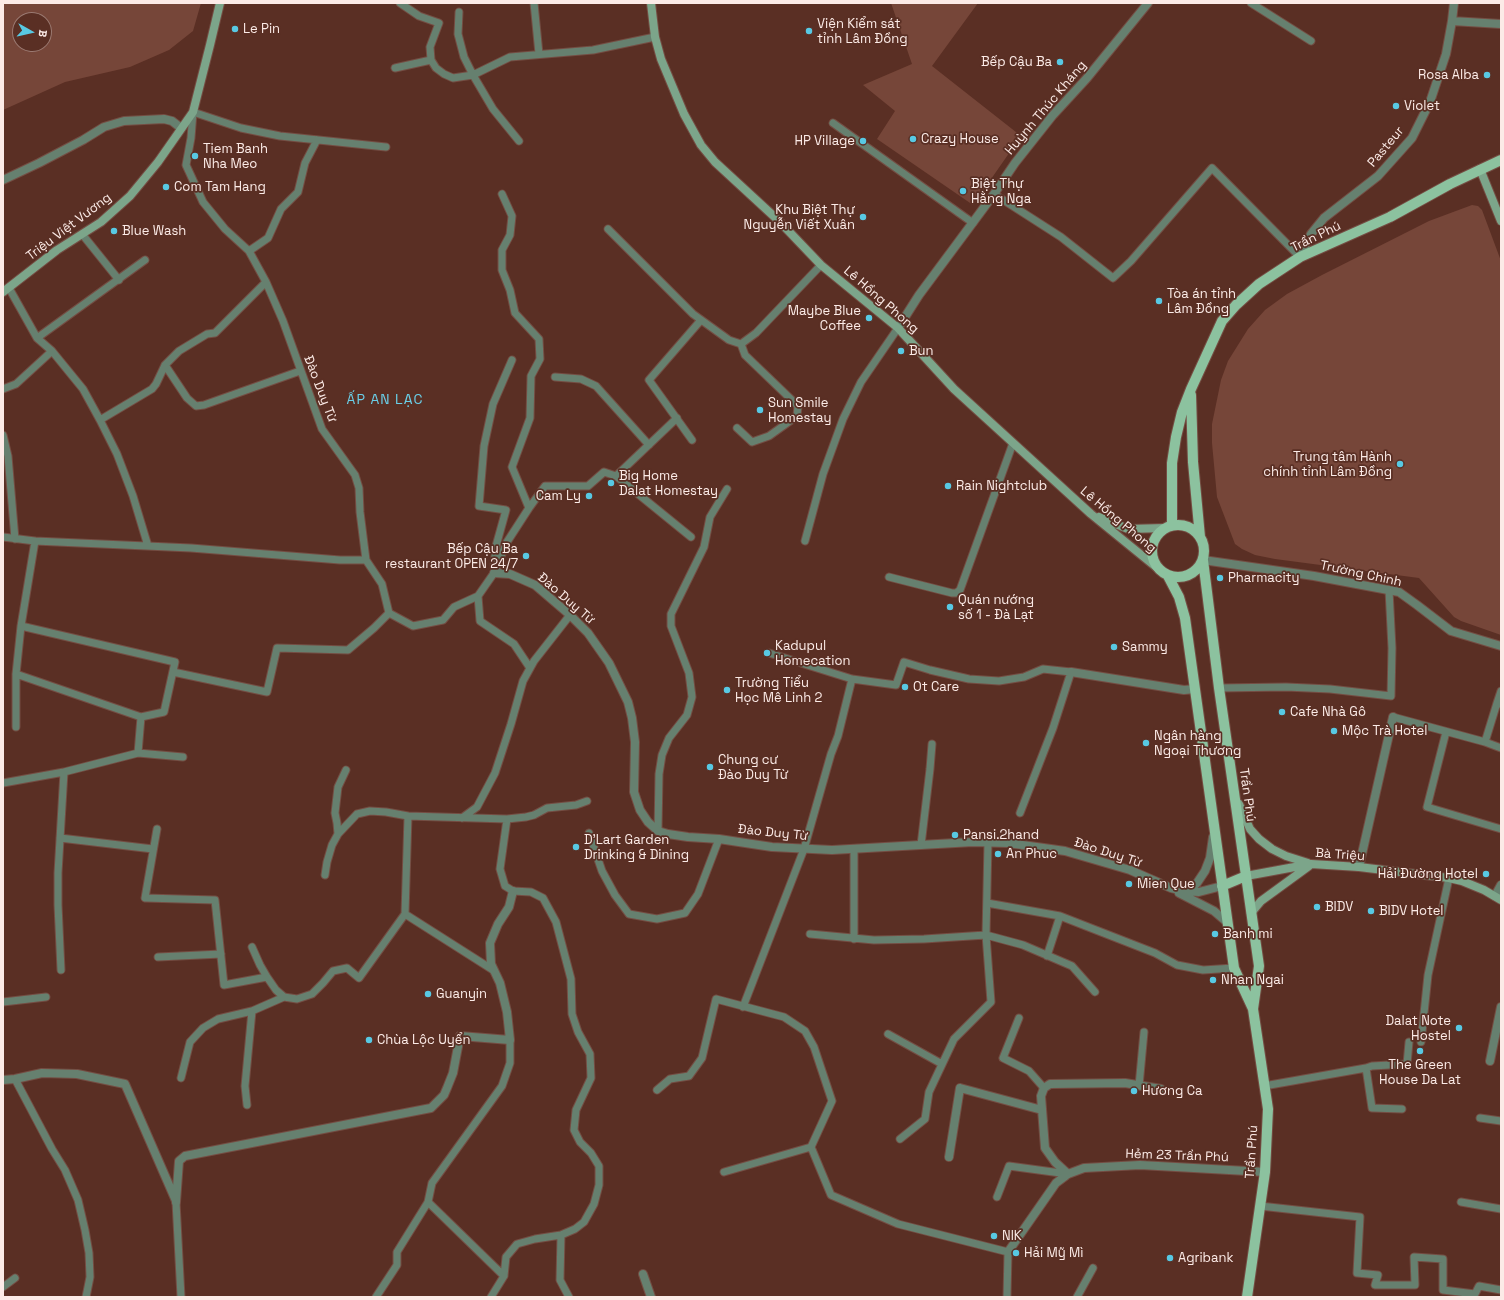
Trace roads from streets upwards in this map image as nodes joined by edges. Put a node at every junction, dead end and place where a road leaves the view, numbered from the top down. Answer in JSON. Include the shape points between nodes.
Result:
{"nodes":[{"id":1,"x":220,"y":3,"type":"edge"},
{"id":2,"x":651,"y":3,"type":"edge"},
{"id":3,"x":1148,"y":3,"type":"edge"},
{"id":4,"x":1454,"y":3,"type":"edge"},
{"id":5,"x":1452,"y":21,"type":"junction"},
{"id":6,"x":1501,"y":24,"type":"edge"},
{"id":7,"x":181,"y":128,"type":"junction"},
{"id":8,"x":1501,"y":160,"type":"edge"},
{"id":9,"x":1480,"y":169,"type":"junction"},
{"id":10,"x":3,"y":180,"type":"edge"},
{"id":11,"x":1501,"y":221,"type":"edge"},
{"id":12,"x":1300,"y":257,"type":"junction"},
{"id":13,"x":6,"y":290,"type":"edge"},
{"id":14,"x":898,"y":328,"type":"junction"},
{"id":15,"x":1191,"y":389,"type":"junction"},
{"id":16,"x":1091,"y":514,"type":"junction"},
{"id":17,"x":1168,"y":527,"type":"junction"},
{"id":18,"x":1200,"y":537,"type":"junction"},
{"id":19,"x":1203,"y":560,"type":"junction"},
{"id":20,"x":494,"y":574,"type":"road end"},
{"id":21,"x":1165,"y":574,"type":"junction"},
{"id":22,"x":1501,"y":646,"type":"edge"},
{"id":23,"x":1071,"y":672,"type":"road end"},
{"id":24,"x":1195,"y":689,"type":"junction"},
{"id":25,"x":1393,"y":717,"type":"road end"},
{"id":26,"x":1233,"y":790,"type":"junction"},
{"id":27,"x":1214,"y":828,"type":"junction"},
{"id":28,"x":1311,"y":864,"type":"junction"},
{"id":29,"x":1359,"y":867,"type":"junction"},
{"id":30,"x":1246,"y":876,"type":"junction"},
{"id":31,"x":1501,"y":885,"type":"edge"},
{"id":32,"x":1222,"y":886,"type":"junction"},
{"id":33,"x":1171,"y":888,"type":"junction"},
{"id":34,"x":513,"y":891,"type":"road end"},
{"id":35,"x":1188,"y":892,"type":"junction"},
{"id":36,"x":1498,"y":898,"type":"edge"},
{"id":37,"x":1251,"y":913,"type":"junction"},
{"id":38,"x":1228,"y":923,"type":"junction"},
{"id":39,"x":1501,"y":1007,"type":"edge"},
{"id":40,"x":1253,"y":1009,"type":"junction"},
{"id":41,"x":1498,"y":1034,"type":"edge"},
{"id":42,"x":1490,"y":1061,"type":"dead end"},
{"id":43,"x":3,"y":1080,"type":"edge"},
{"id":44,"x":1161,"y":1089,"type":"dead end"},
{"id":45,"x":1042,"y":1110,"type":"junction"},
{"id":46,"x":949,"y":1157,"type":"dead end"},
{"id":47,"x":1264,"y":1172,"type":"junction"},
{"id":48,"x":1068,"y":1174,"type":"junction"},
{"id":49,"x":1008,"y":1252,"type":"road end"},
{"id":50,"x":643,"y":1274,"type":"dead end"},
{"id":51,"x":651,"y":1297,"type":"edge"},
{"id":52,"x":1247,"y":1297,"type":"edge"}],
"edges":[{"from":1,"to":7,"type":"street","name":"Triệu Việt Vương","via":[[193,112]]},
{"from":2,"to":14,"type":"street","name":"Lê Hồng Phong","via":[[655,37],[661,59],[684,114],[701,145],[714,162],[779,221],[821,265]]},
{"from":3,"to":14,"type":"street","name":"Huỳnh Thúc Kháng","via":[[1015,163]]},
{"from":4,"to":5,"type":"street","name":"Pasteur"},
{"from":5,"to":6,"type":"street"},
{"from":5,"to":12,"type":"street","name":"Pasteur","via":[[1446,54],[1430,102],[1412,138],[1378,176],[1324,218],[1311,234]]},
{"from":7,"to":10,"type":"street","via":[[164,118],[124,121],[104,127]]},
{"from":7,"to":13,"type":"street","name":"Triệu Việt Vương","via":[[130,196],[101,222],[57,250]]},
{"from":8,"to":9,"type":"main road","name":"Trần Phú"},
{"from":9,"to":11,"type":"street"},
{"from":9,"to":12,"type":"main road","name":"Trần Phú","via":[[1390,217]]},
{"from":12,"to":15,"type":"main road","name":"Trần Phú","via":[[1259,284],[1222,321]]},
{"from":14,"to":16,"type":"street","name":"Lê Hồng Phong","via":[[954,389]]},
{"from":15,"to":17,"type":"main road","name":"Trần Phú","via":[[1176,437]]},
{"from":15,"to":18,"type":"main road","name":"Trần Phú","via":[[1193,462]]},
{"from":16,"to":17,"type":"street","via":[[1128,529]]},
{"from":16,"to":21,"type":"street","name":"Lê Hồng Phong"},
{"from":17,"to":18,"type":"main road","via":[[1188,526]]},
{"from":17,"to":21,"type":"main road","via":[[1158,534],[1152,549],[1156,565]]},
{"from":18,"to":19,"type":"main road","via":[[1204,544]]},
{"from":19,"to":21,"type":"main road","via":[[1199,568],[1185,576]]},
{"from":19,"to":22,"type":"street","name":"Trường Chinh","via":[[1389,590],[1405,596],[1451,631]]},
{"from":19,"to":26,"type":"main road","name":"Trần Phú"},
{"from":20,"to":33,"type":"street","name":"Đào Duy Từ","via":[[510,574],[535,585],[588,633],[609,663],[628,702],[632,718],[635,742],[634,792],[640,810],[658,831],[772,847],[832,850],[973,842],[1008,843],[1065,851],[1130,870]]},
{"from":21,"to":24,"type":"main road","name":"Trần Phú","via":[[1179,597],[1185,618]]},
{"from":23,"to":24,"type":"street","via":[[1184,690]]},
{"from":24,"to":27,"type":"main road","name":"Trần Phú"},
{"from":25,"to":29,"type":"street"},
{"from":26,"to":28,"type":"street","via":[[1245,820],[1259,839],[1272,850]]},
{"from":26,"to":30,"type":"main road","name":"Trần Phú"},
{"from":27,"to":32,"type":"main road","name":"Trần Phú"},
{"from":27,"to":35,"type":"street","via":[[1210,858],[1205,872]]},
{"from":28,"to":29,"type":"street","name":"Bà Triệu"},
{"from":28,"to":30,"type":"street","name":"Bà Triệu"},
{"from":28,"to":37,"type":"street","via":[[1261,901]]},
{"from":29,"to":36,"type":"street","name":"Bà Triệu","via":[[1449,878],[1474,886]]},
{"from":30,"to":32,"type":"main road"},
{"from":30,"to":37,"type":"main road","name":"Trần Phú"},
{"from":31,"to":36,"type":"street"},
{"from":32,"to":35,"type":"street","name":"Đào Duy Từ"},
{"from":32,"to":38,"type":"main road","name":"Trần Phú"},
{"from":33,"to":35,"type":"street","name":"Đào Duy Từ"},
{"from":33,"to":38,"type":"street","via":[[1214,911]]},
{"from":34,"to":43,"type":"street","via":[[510,907],[498,924],[490,943],[491,964],[500,983],[510,1040],[460,1036],[453,1073],[447,1088],[444,1095],[431,1108],[185,1156],[179,1162],[176,1202],[125,1084],[77,1074],[42,1072]]},
{"from":37,"to":40,"type":"main road","name":"Trần Phú","via":[[1259,966]]},
{"from":38,"to":40,"type":"main road","name":"Trần Phú","via":[[1234,968]]},
{"from":39,"to":41,"type":"street"},
{"from":40,"to":47,"type":"main road","name":"Trần Phú","via":[[1268,1109]]},
{"from":41,"to":42,"type":"street"},
{"from":44,"to":45,"type":"street","via":[[1125,1084],[1050,1084],[1044,1088],[1041,1096]]},
{"from":45,"to":46,"type":"street","via":[[960,1088]]},
{"from":45,"to":48,"type":"street","via":[[1045,1148]]},
{"from":47,"to":48,"type":"street","name":"Hẻm 23 Trần Phú","via":[[1140,1164],[1084,1168]]},
{"from":47,"to":52,"type":"main road","name":"Trần Phú"},
{"from":48,"to":49,"type":"street","name":"Hẻm 23 Trần Phú","via":[[1056,1183]]},
{"from":50,"to":51,"type":"street"}]}
